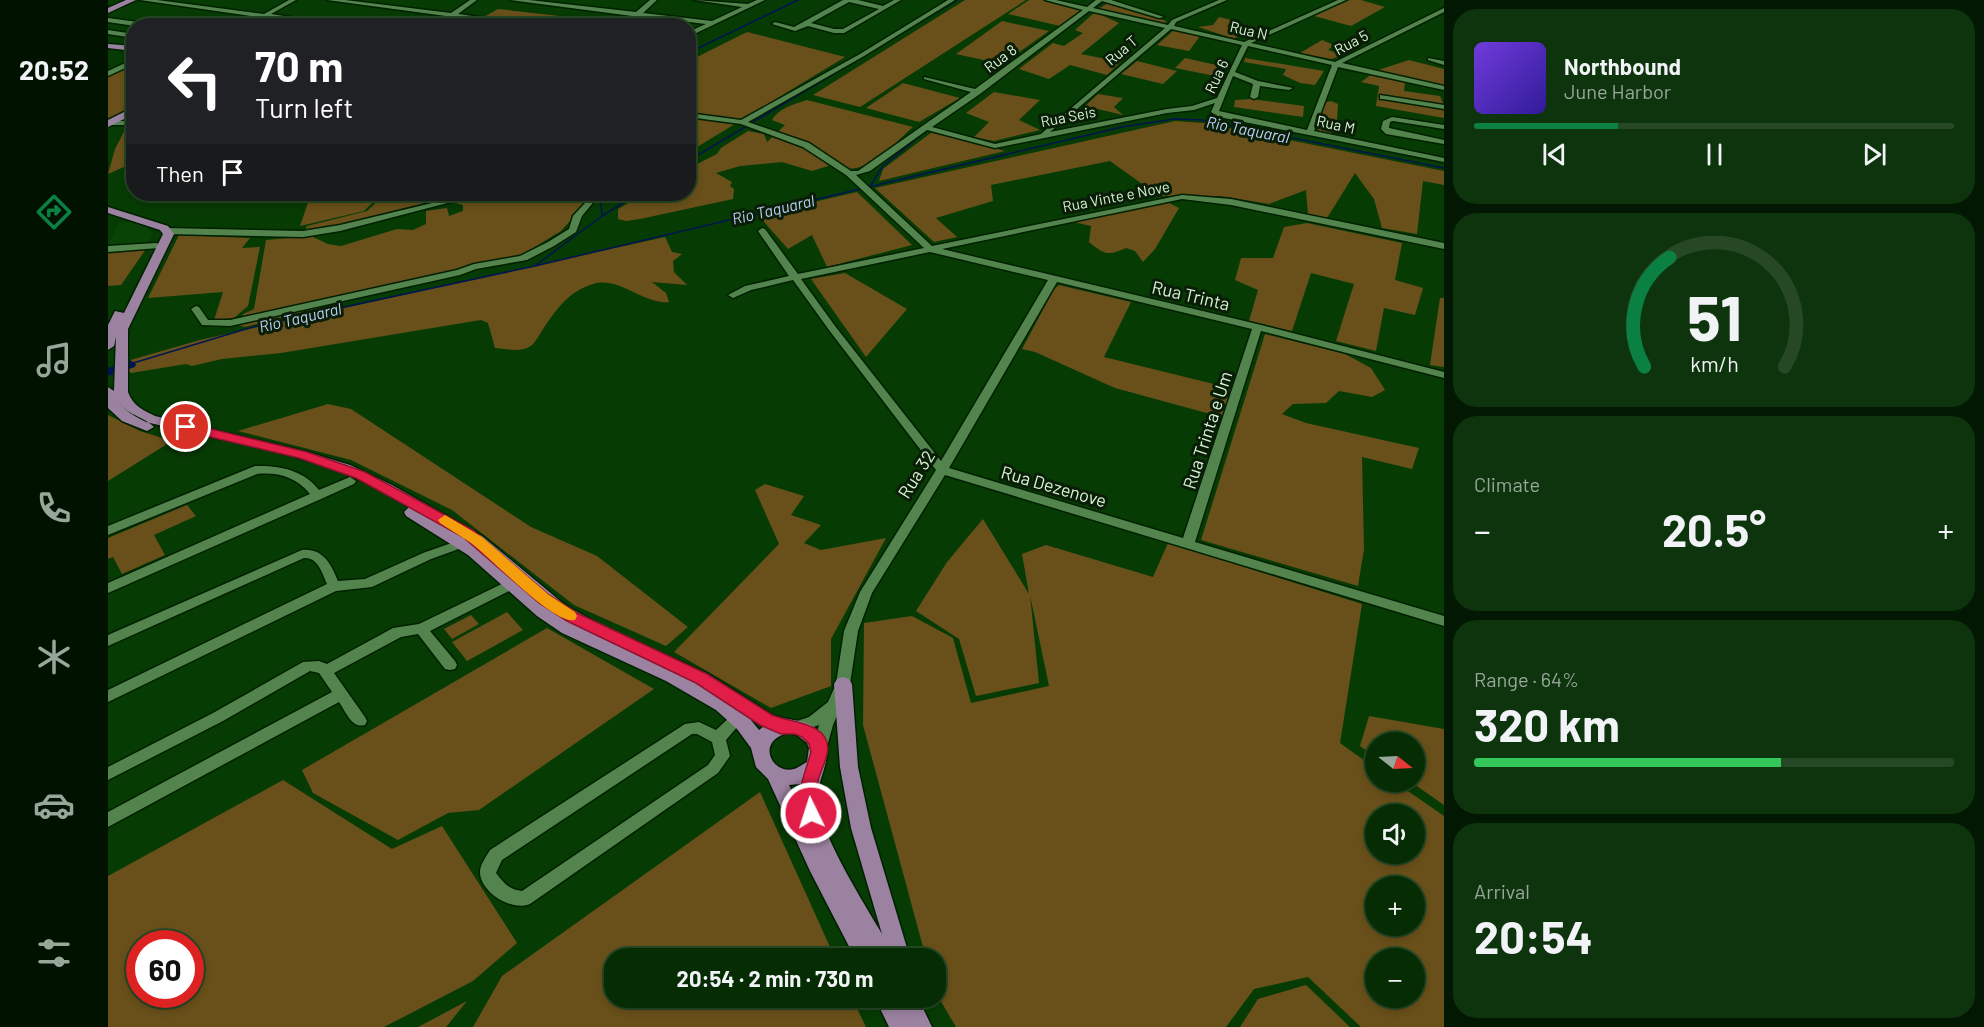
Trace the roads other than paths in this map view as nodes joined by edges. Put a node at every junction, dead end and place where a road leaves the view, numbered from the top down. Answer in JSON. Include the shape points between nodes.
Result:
{"nodes":[{"id":1,"x":132,"y":0,"type":"edge"},
{"id":2,"x":143,"y":0,"type":"edge"},
{"id":3,"x":293,"y":0,"type":"edge"},
{"id":4,"x":330,"y":0,"type":"edge"},
{"id":5,"x":474,"y":0,"type":"edge"},
{"id":6,"x":513,"y":0,"type":"edge"},
{"id":7,"x":654,"y":0,"type":"edge"},
{"id":8,"x":698,"y":0,"type":"edge"},
{"id":9,"x":762,"y":0,"type":"edge"},
{"id":10,"x":848,"y":0,"type":"edge"},
{"id":11,"x":898,"y":0,"type":"edge"},
{"id":12,"x":952,"y":0,"type":"edge"},
{"id":13,"x":1048,"y":0,"type":"edge"},
{"id":14,"x":1100,"y":0,"type":"edge"},
{"id":15,"x":1106,"y":0,"type":"edge"},
{"id":16,"x":1224,"y":0,"type":"edge"},
{"id":17,"x":1343,"y":0,"type":"edge"},
{"id":18,"x":750,"y":6,"type":"junction"},
{"id":19,"x":884,"y":8,"type":"junction"},
{"id":20,"x":1092,"y":9,"type":"junction"},
{"id":21,"x":1444,"y":10,"type":"edge"},
{"id":22,"x":108,"y":11,"type":"edge"},
{"id":23,"x":265,"y":15,"type":"junction"},
{"id":24,"x":452,"y":15,"type":"junction"},
{"id":25,"x":638,"y":15,"type":"junction"},
{"id":26,"x":260,"y":18,"type":"edge"},
{"id":27,"x":287,"y":18,"type":"edge"},
{"id":28,"x":447,"y":18,"type":"edge"},
{"id":29,"x":476,"y":18,"type":"edge"},
{"id":30,"x":634,"y":18,"type":"edge"},
{"id":31,"x":666,"y":18,"type":"edge"},
{"id":32,"x":108,"y":20,"type":"edge"},
{"id":33,"x":696,"y":21,"type":"edge"},
{"id":34,"x":126,"y":22,"type":"edge"},
{"id":35,"x":713,"y":23,"type":"junction"},
{"id":36,"x":775,"y":24,"type":"dead end"},
{"id":37,"x":807,"y":24,"type":"junction"},
{"id":38,"x":1172,"y":24,"type":"junction"},
{"id":39,"x":696,"y":31,"type":"edge"},
{"id":40,"x":108,"y":32,"type":"edge"},
{"id":41,"x":126,"y":35,"type":"edge"},
{"id":42,"x":1246,"y":44,"type":"junction"},
{"id":43,"x":108,"y":46,"type":"edge"},
{"id":44,"x":126,"y":48,"type":"edge"},
{"id":45,"x":1430,"y":59,"type":"dead end"},
{"id":46,"x":1444,"y":63,"type":"edge"},
{"id":47,"x":1336,"y":64,"type":"junction"},
{"id":48,"x":126,"y":65,"type":"edge"},
{"id":49,"x":1231,"y":73,"type":"junction"},
{"id":50,"x":108,"y":74,"type":"edge"},
{"id":51,"x":926,"y":78,"type":"dead end"},
{"id":52,"x":1257,"y":83,"type":"junction"},
{"id":53,"x":1290,"y":88,"type":"dead end"},
{"id":54,"x":1444,"y":88,"type":"edge"},
{"id":55,"x":977,"y":92,"type":"junction"},
{"id":56,"x":1254,"y":97,"type":"dead end"},
{"id":57,"x":1383,"y":98,"type":"dead end"},
{"id":58,"x":1218,"y":100,"type":"junction"},
{"id":59,"x":1444,"y":107,"type":"edge"},
{"id":60,"x":126,"y":114,"type":"edge"},
{"id":61,"x":1222,"y":115,"type":"joint"},
{"id":62,"x":696,"y":116,"type":"edge"},
{"id":63,"x":109,"y":123,"type":"edge"},
{"id":64,"x":126,"y":123,"type":"edge"},
{"id":65,"x":742,"y":123,"type":"junction"},
{"id":66,"x":1444,"y":127,"type":"edge"},
{"id":67,"x":928,"y":128,"type":"junction"},
{"id":68,"x":1310,"y":133,"type":"junction"},
{"id":69,"x":1043,"y":134,"type":"junction"},
{"id":70,"x":1444,"y":142,"type":"edge"},
{"id":71,"x":1444,"y":160,"type":"edge"},
{"id":72,"x":849,"y":172,"type":"junction"},
{"id":73,"x":450,"y":201,"type":"edge"},
{"id":74,"x":591,"y":201,"type":"edge"},
{"id":75,"x":108,"y":210,"type":"edge"},
{"id":76,"x":162,"y":228,"type":"junction"},
{"id":77,"x":762,"y":231,"type":"dead end"},
{"id":78,"x":156,"y":246,"type":"junction"},
{"id":79,"x":1444,"y":246,"type":"edge"},
{"id":80,"x":108,"y":249,"type":"edge"},
{"id":81,"x":930,"y":249,"type":"junction"},
{"id":82,"x":795,"y":277,"type":"junction"},
{"id":83,"x":1053,"y":280,"type":"junction"},
{"id":84,"x":733,"y":295,"type":"dead end"},
{"id":85,"x":196,"y":309,"type":"dead end"},
{"id":86,"x":1257,"y":327,"type":"junction"},
{"id":87,"x":108,"y":346,"type":"edge"},
{"id":88,"x":1444,"y":375,"type":"edge"},
{"id":89,"x":108,"y":391,"type":"edge"},
{"id":90,"x":942,"y":470,"type":"junction"},
{"id":91,"x":350,"y":481,"type":"junction"},
{"id":92,"x":317,"y":496,"type":"junction"},
{"id":93,"x":108,"y":531,"type":"edge"},
{"id":94,"x":463,"y":543,"type":"junction"},
{"id":95,"x":1188,"y":543,"type":"junction"},
{"id":96,"x":510,"y":585,"type":"junction"},
{"id":97,"x":334,"y":586,"type":"junction"},
{"id":98,"x":108,"y":588,"type":"edge"},
{"id":99,"x":1444,"y":621,"type":"edge"},
{"id":100,"x":421,"y":629,"type":"junction"},
{"id":101,"x":108,"y":641,"type":"edge"},
{"id":102,"x":450,"y":665,"type":"dead end"},
{"id":103,"x":326,"y":671,"type":"junction"},
{"id":104,"x":840,"y":691,"type":"junction"},
{"id":105,"x":340,"y":695,"type":"junction"},
{"id":106,"x":108,"y":696,"type":"edge"},
{"id":107,"x":737,"y":719,"type":"junction"},
{"id":108,"x":360,"y":721,"type":"dead end"},
{"id":109,"x":788,"y":727,"type":"junction"},
{"id":110,"x":718,"y":738,"type":"junction"},
{"id":111,"x":760,"y":746,"type":"junction"},
{"id":112,"x":816,"y":763,"type":"junction"},
{"id":113,"x":108,"y":774,"type":"edge"},
{"id":114,"x":776,"y":775,"type":"junction"},
{"id":115,"x":108,"y":820,"type":"edge"},
{"id":116,"x":861,"y":948,"type":"edge"},
{"id":117,"x":878,"y":948,"type":"edge"},
{"id":118,"x":896,"y":948,"type":"edge"},
{"id":119,"x":892,"y":1008,"type":"edge"},
{"id":120,"x":912,"y":1008,"type":"edge"},
{"id":121,"x":915,"y":1008,"type":"edge"},
{"id":122,"x":902,"y":1027,"type":"edge"},
{"id":123,"x":922,"y":1027,"type":"edge"}],
"edges":[{"from":1,"to":22,"type":"main road"},
{"from":2,"to":23,"type":"street"},
{"from":3,"to":23,"type":"street"},
{"from":4,"to":24,"type":"street"},
{"from":5,"to":24,"type":"street"},
{"from":6,"to":25,"type":"street"},
{"from":7,"to":25,"type":"street"},
{"from":8,"to":18,"type":"street"},
{"from":9,"to":18,"type":"street"},
{"from":10,"to":19,"type":"street"},
{"from":10,"to":37,"type":"street"},
{"from":11,"to":19,"type":"street"},
{"from":12,"to":65,"type":"street"},
{"from":13,"to":20,"type":"street","name":"Rua N"},
{"from":14,"to":20,"type":"street","name":"Rua 8"},
{"from":15,"to":38,"type":"street"},
{"from":16,"to":38,"type":"street","name":"Rua T"},
{"from":17,"to":42,"type":"street","name":"Rua 6"},
{"from":18,"to":35,"type":"street"},
{"from":19,"to":37,"type":"street","via":[[840,32]]},
{"from":20,"to":38,"type":"street","name":"Rua N"},
{"from":20,"to":55,"type":"street","name":"Rua 8"},
{"from":21,"to":47,"type":"street","name":"Rua 5"},
{"from":23,"to":26,"type":"street"},
{"from":23,"to":27,"type":"street"},
{"from":24,"to":28,"type":"street"},
{"from":24,"to":29,"type":"street"},
{"from":25,"to":30,"type":"street"},
{"from":25,"to":31,"type":"street"},
{"from":32,"to":34,"type":"street"},
{"from":33,"to":35,"type":"street"},
{"from":35,"to":39,"type":"street"},
{"from":36,"to":37,"type":"street","via":[[795,29]]},
{"from":38,"to":42,"type":"street","name":"Rua N"},
{"from":38,"to":69,"type":"street","name":"Rua T"},
{"from":40,"to":41,"type":"street"},
{"from":42,"to":47,"type":"street","name":"Rua N"},
{"from":42,"to":49,"type":"street","name":"Rua 6"},
{"from":43,"to":44,"type":"main road"},
{"from":45,"to":46,"type":"street"},
{"from":47,"to":54,"type":"street","name":"Rua N"},
{"from":47,"to":68,"type":"street","name":"Rua 5"},
{"from":48,"to":50,"type":"street"},
{"from":49,"to":52,"type":"street"},
{"from":49,"to":58,"type":"street","name":"Rua 6"},
{"from":51,"to":55,"type":"street"},
{"from":52,"to":53,"type":"street"},
{"from":52,"to":56,"type":"street"},
{"from":55,"to":67,"type":"street","name":"Rua 8"},
{"from":57,"to":59,"type":"street"},
{"from":58,"to":61,"type":"street","name":"Rua 6","via":[[1215,110]]},
{"from":58,"to":69,"type":"street","name":"Rua Seis","via":[[1194,108]]},
{"from":60,"to":63,"type":"main road"},
{"from":61,"to":68,"type":"street","name":"Rua M"},
{"from":62,"to":65,"type":"street"},
{"from":63,"to":64,"type":"street"},
{"from":65,"to":72,"type":"street","via":[[806,145]]},
{"from":66,"to":70,"type":"street","via":[[1392,119],[1385,129]]},
{"from":67,"to":69,"type":"street","name":"Rua Seis","via":[[992,146]]},
{"from":67,"to":72,"type":"street","name":"Rua 8","via":[[860,173]]},
{"from":68,"to":71,"type":"street","name":"Rua M"},
{"from":72,"to":81,"type":"street"},
{"from":73,"to":76,"type":"street","via":[[303,234]]},
{"from":74,"to":85,"type":"street","via":[[577,216],[571,232],[536,254],[516,260],[470,267],[230,323],[205,323]]},
{"from":75,"to":76,"type":"main road"},
{"from":76,"to":78,"type":"main road"},
{"from":76,"to":109,"type":"main road","via":[[169,237],[122,329],[122,398],[138,413],[161,422],[302,454],[360,475],[468,534],[566,613],[702,679],[766,720]]},
{"from":77,"to":82,"type":"street"},
{"from":78,"to":80,"type":"street"},
{"from":78,"to":87,"type":"main road","via":[[116,319]]},
{"from":79,"to":81,"type":"street","name":"Rua Vinte e Nove","via":[[1231,202],[1182,197]]},
{"from":81,"to":82,"type":"street","name":"Rua Vinte e Nove"},
{"from":81,"to":83,"type":"street","name":"Rua Trinta"},
{"from":82,"to":84,"type":"street","name":"Rua Vinte e Nove"},
{"from":82,"to":90,"type":"street"},
{"from":83,"to":86,"type":"street","name":"Rua Trinta"},
{"from":83,"to":90,"type":"street","name":"Rua 32"},
{"from":86,"to":88,"type":"street","name":"Rua Trinta"},
{"from":86,"to":95,"type":"street","name":"Rua Trinta e Um"},
{"from":89,"to":91,"type":"main road","via":[[116,411],[134,423],[281,458]]},
{"from":90,"to":95,"type":"street","name":"Rua Dezenove"},
{"from":90,"to":104,"type":"street","name":"Rua 32","via":[[866,592],[851,631]]},
{"from":91,"to":92,"type":"street"},
{"from":91,"to":94,"type":"main road"},
{"from":92,"to":93,"type":"street","via":[[297,476],[270,468],[255,470]]},
{"from":92,"to":98,"type":"street"},
{"from":94,"to":96,"type":"main road"},
{"from":94,"to":97,"type":"street","via":[[366,584]]},
{"from":95,"to":99,"type":"street","name":"Rua Dezenove"},
{"from":96,"to":100,"type":"street"},
{"from":96,"to":107,"type":"main road","via":[[569,630],[695,688]]},
{"from":97,"to":101,"type":"street","via":[[321,559],[312,553],[302,554]]},
{"from":97,"to":106,"type":"street"},
{"from":100,"to":102,"type":"street"},
{"from":100,"to":103,"type":"street","via":[[399,632]]},
{"from":103,"to":105,"type":"street"},
{"from":103,"to":113,"type":"street","via":[[308,666]]},
{"from":104,"to":109,"type":"street","via":[[826,713],[814,721]]},
{"from":104,"to":112,"type":"street","name":"Rua 32"},
{"from":104,"to":118,"type":"main road","via":[[861,828]]},
{"from":105,"to":108,"type":"street"},
{"from":105,"to":115,"type":"street"},
{"from":107,"to":110,"type":"street"},
{"from":107,"to":111,"type":"main road"},
{"from":109,"to":111,"type":"main road","via":[[766,735]]},
{"from":109,"to":112,"type":"main road","via":[[813,736],[819,746]]},
{"from":110,"to":110,"type":"street","via":[[699,728],[681,732],[496,855],[488,874],[501,893],[524,899],[713,769],[723,756]]},
{"from":111,"to":114,"type":"main road","via":[[761,762]]},
{"from":112,"to":114,"type":"main road","via":[[796,777]]},
{"from":112,"to":117,"type":"main road","via":[[807,792],[811,813]]},
{"from":114,"to":116,"type":"main road"},
{"from":119,"to":122,"type":"main road"},
{"from":120,"to":123,"type":"main road"},
{"from":121,"to":123,"type":"main road"}]}
